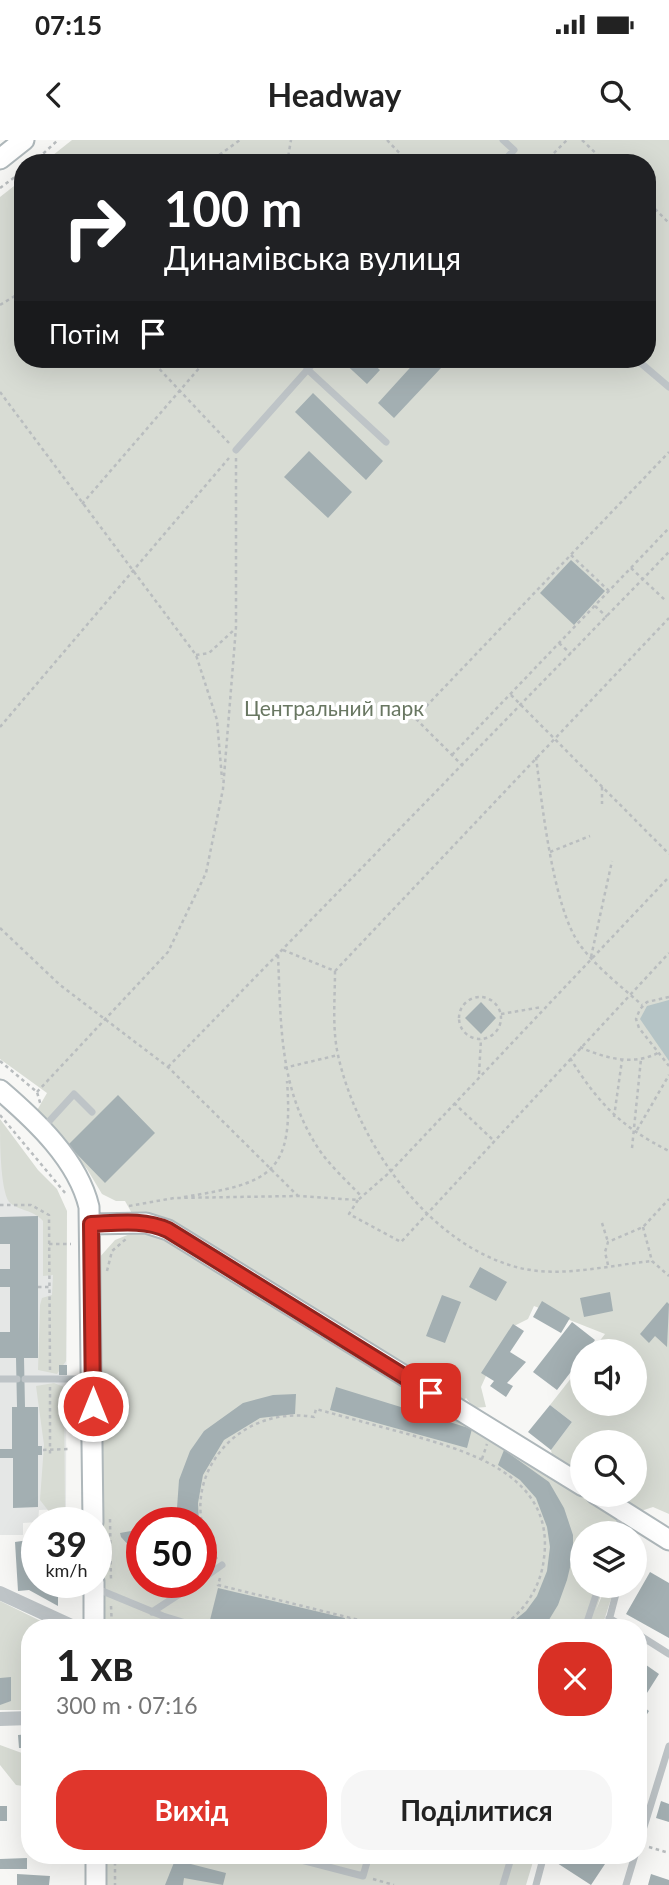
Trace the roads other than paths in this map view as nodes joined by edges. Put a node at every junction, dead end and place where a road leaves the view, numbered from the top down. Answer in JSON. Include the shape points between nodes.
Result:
{"nodes":[{"id":1,"x":24,"y":140,"type":"edge"},
{"id":2,"x":503,"y":140,"type":"edge"},
{"id":3,"x":510,"y":154,"type":"edge"},
{"id":4,"x":0,"y":159,"type":"edge"},
{"id":5,"x":647,"y":368,"type":"edge"},
{"id":6,"x":307,"y":369,"type":"joint"},
{"id":7,"x":669,"y":387,"type":"edge"},
{"id":8,"x":386,"y":442,"type":"dead end"},
{"id":9,"x":236,"y":450,"type":"road end"},
{"id":10,"x":0,"y":1090,"type":"edge"},
{"id":11,"x":92,"y":1112,"type":"dead end"},
{"id":12,"x":42,"y":1129,"type":"junction"},
{"id":13,"x":91,"y":1224,"type":"junction"},
{"id":14,"x":0,"y":1379,"type":"edge"},
{"id":15,"x":92,"y":1379,"type":"junction"},
{"id":16,"x":570,"y":1478,"type":"edge"},
{"id":17,"x":98,"y":1507,"type":"edge"},
{"id":18,"x":614,"y":1507,"type":"edge"},
{"id":19,"x":631,"y":1519,"type":"joint"},
{"id":20,"x":669,"y":1540,"type":"edge"},
{"id":21,"x":222,"y":1565,"type":"road end"},
{"id":22,"x":217,"y":1569,"type":"edge"},
{"id":23,"x":0,"y":1593,"type":"edge"},
{"id":24,"x":112,"y":1594,"type":"edge"},
{"id":25,"x":98,"y":1598,"type":"edge"},
{"id":26,"x":174,"y":1598,"type":"edge"},
{"id":27,"x":595,"y":1598,"type":"edge"},
{"id":28,"x":615,"y":1598,"type":"edge"},
{"id":29,"x":152,"y":1612,"type":"junction"},
{"id":30,"x":609,"y":1618,"type":"edge"},
{"id":31,"x":56,"y":1619,"type":"edge"},
{"id":32,"x":95,"y":1619,"type":"edge"},
{"id":33,"x":174,"y":1619,"type":"edge"},
{"id":34,"x":588,"y":1619,"type":"edge"},
{"id":35,"x":647,"y":1640,"type":"edge"},
{"id":36,"x":669,"y":1654,"type":"edge"},
{"id":37,"x":21,"y":1718,"type":"edge"},
{"id":38,"x":0,"y":1719,"type":"edge"},
{"id":39,"x":669,"y":1745,"type":"edge"},
{"id":40,"x":647,"y":1818,"type":"edge"},
{"id":41,"x":96,"y":1864,"type":"edge"},
{"id":42,"x":317,"y":1864,"type":"edge"},
{"id":43,"x":366,"y":1864,"type":"edge"},
{"id":44,"x":509,"y":1864,"type":"edge"},
{"id":45,"x":542,"y":1864,"type":"edge"},
{"id":46,"x":632,"y":1864,"type":"edge"},
{"id":47,"x":96,"y":1885,"type":"edge"},
{"id":48,"x":503,"y":1885,"type":"edge"},
{"id":49,"x":536,"y":1885,"type":"edge"},
{"id":50,"x":626,"y":1885,"type":"edge"}],
"edges":[{"from":1,"to":4,"type":"street"},
{"from":2,"to":3,"type":"lane","via":[[514,150]]},
{"from":5,"to":7,"type":"lane"},
{"from":6,"to":8,"type":"lane"},
{"from":6,"to":9,"type":"lane"},
{"from":10,"to":12,"type":"street"},
{"from":11,"to":12,"type":"lane","via":[[74,1094]]},
{"from":12,"to":13,"type":"street","via":[[83,1190]]},
{"from":13,"to":15,"type":"street"},
{"from":13,"to":16,"type":"street","via":[[146,1223],[168,1230]]},
{"from":14,"to":15,"type":"lane"},
{"from":15,"to":17,"type":"street"},
{"from":18,"to":19,"type":"street"},
{"from":19,"to":20,"type":"street"},
{"from":21,"to":22,"type":"lane"},
{"from":23,"to":31,"type":"street"},
{"from":24,"to":29,"type":"lane"},
{"from":25,"to":32,"type":"street"},
{"from":26,"to":29,"type":"lane"},
{"from":27,"to":34,"type":"lane"},
{"from":28,"to":30,"type":"lane"},
{"from":29,"to":33,"type":"lane"},
{"from":35,"to":36,"type":"lane"},
{"from":37,"to":38,"type":"street"},
{"from":39,"to":40,"type":"lane"},
{"from":41,"to":47,"type":"street"},
{"from":42,"to":43,"type":"lane","via":[[363,1876]]},
{"from":44,"to":48,"type":"lane"},
{"from":45,"to":49,"type":"lane"},
{"from":46,"to":50,"type":"lane"}]}
